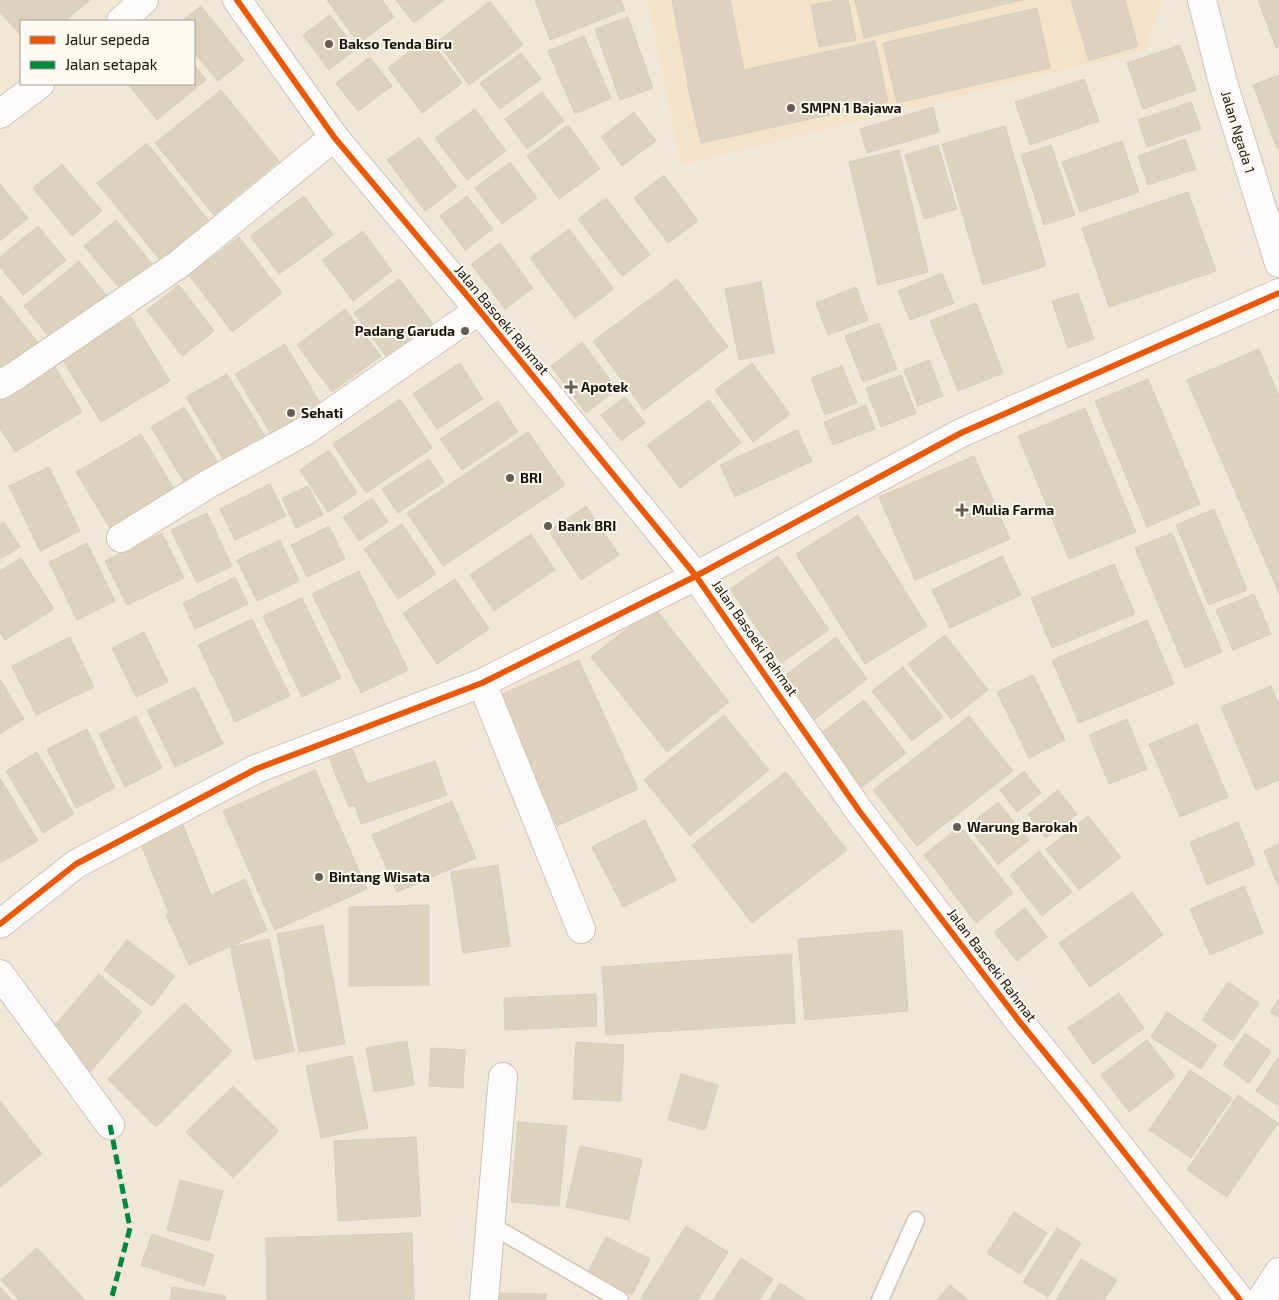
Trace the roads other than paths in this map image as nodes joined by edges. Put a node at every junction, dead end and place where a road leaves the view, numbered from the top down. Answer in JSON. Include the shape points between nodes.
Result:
{"nodes":[{"id":1,"x":144,"y":0,"type":"edge"},
{"id":2,"x":237,"y":0,"type":"edge"},
{"id":3,"x":1202,"y":0,"type":"edge"},
{"id":4,"x":122,"y":20,"type":"edge"},
{"id":5,"x":39,"y":85,"type":"edge"},
{"id":6,"x":0,"y":114,"type":"edge"},
{"id":7,"x":334,"y":137,"type":"junction"},
{"id":8,"x":1279,"y":263,"type":"edge"},
{"id":9,"x":1279,"y":293,"type":"edge"},
{"id":10,"x":478,"y":310,"type":"junction"},
{"id":11,"x":0,"y":385,"type":"edge"},
{"id":12,"x":121,"y":538,"type":"dead end"},
{"id":13,"x":696,"y":576,"type":"junction"},
{"id":14,"x":482,"y":683,"type":"junction"},
{"id":15,"x":0,"y":924,"type":"edge"},
{"id":16,"x":581,"y":929,"type":"dead end"},
{"id":17,"x":0,"y":974,"type":"edge"},
{"id":18,"x":503,"y":1077,"type":"dead end"},
{"id":19,"x":110,"y":1125,"type":"dead end"},
{"id":20,"x":916,"y":1220,"type":"dead end"},
{"id":21,"x":489,"y":1224,"type":"junction"},
{"id":22,"x":1279,"y":1272,"type":"edge"},
{"id":23,"x":484,"y":1300,"type":"edge"},
{"id":24,"x":620,"y":1300,"type":"edge"},
{"id":25,"x":880,"y":1300,"type":"edge"},
{"id":26,"x":1240,"y":1300,"type":"edge"},
{"id":27,"x":1261,"y":1300,"type":"edge"}],
"edges":[{"from":1,"to":4,"type":"street"},
{"from":2,"to":7,"type":"street","name":"Jalan Basoeki Rahmat"},
{"from":3,"to":8,"type":"street","name":"Jalan Ngada 1","via":[[1223,83]]},
{"from":5,"to":6,"type":"street"},
{"from":7,"to":10,"type":"street","name":"Jalan Basoeki Rahmat"},
{"from":7,"to":11,"type":"street","via":[[179,264]]},
{"from":9,"to":13,"type":"street","via":[[961,433]]},
{"from":10,"to":12,"type":"street","via":[[305,431],[210,483]]},
{"from":10,"to":13,"type":"street","name":"Jalan Basoeki Rahmat"},
{"from":13,"to":14,"type":"street"},
{"from":13,"to":26,"type":"street","name":"Jalan Basoeki Rahmat","via":[[860,812],[1019,1021]]},
{"from":14,"to":15,"type":"street","via":[[256,769],[76,864]]},
{"from":14,"to":16,"type":"street"},
{"from":17,"to":19,"type":"street"},
{"from":18,"to":21,"type":"street"},
{"from":20,"to":25,"type":"lane"},
{"from":21,"to":23,"type":"street"},
{"from":21,"to":24,"type":"lane"},
{"from":22,"to":27,"type":"street"}]}
